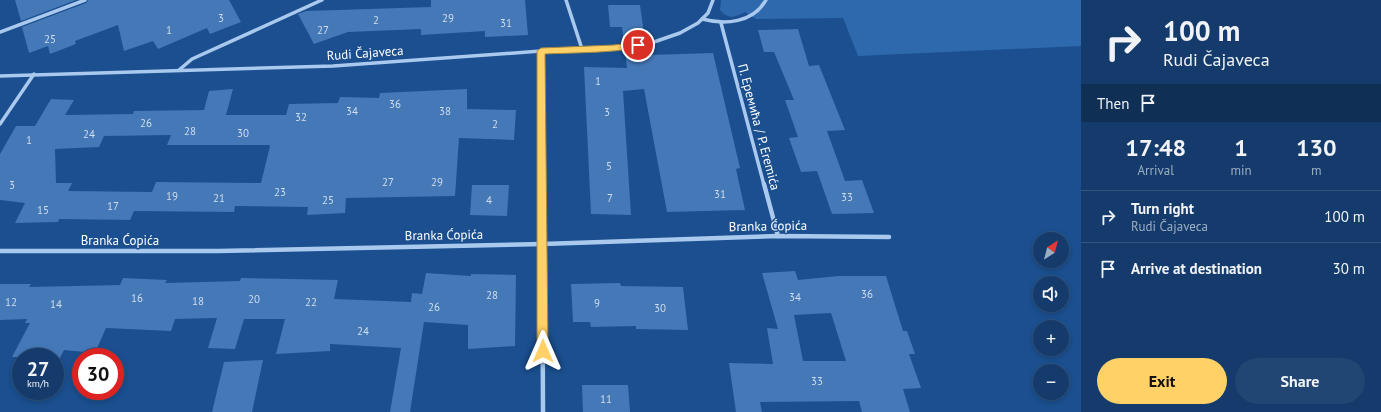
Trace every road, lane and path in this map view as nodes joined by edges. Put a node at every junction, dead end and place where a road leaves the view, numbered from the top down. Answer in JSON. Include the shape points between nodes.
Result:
{"nodes":[{"id":1,"x":85,"y":0,"type":"edge"},
{"id":2,"x":322,"y":0,"type":"edge"},
{"id":3,"x":566,"y":0,"type":"edge"},
{"id":4,"x":713,"y":0,"type":"edge"},
{"id":5,"x":766,"y":0,"type":"edge"},
{"id":6,"x":702,"y":19,"type":"junction"},
{"id":7,"x":721,"y":23,"type":"junction"},
{"id":8,"x":0,"y":32,"type":"edge"},
{"id":9,"x":582,"y":49,"type":"junction"},
{"id":10,"x":541,"y":51,"type":"junction"},
{"id":11,"x":179,"y":70,"type":"junction"},
{"id":12,"x":34,"y":74,"type":"junction"},
{"id":13,"x":0,"y":76,"type":"edge"},
{"id":14,"x":0,"y":124,"type":"edge"},
{"id":15,"x":778,"y":236,"type":"junction"},
{"id":16,"x":889,"y":237,"type":"dead end"},
{"id":17,"x":543,"y":244,"type":"junction"},
{"id":18,"x":0,"y":252,"type":"edge"},
{"id":19,"x":543,"y":412,"type":"edge"}],
"edges":[{"from":1,"to":8,"type":"street"},
{"from":2,"to":11,"type":"street","via":[[192,59]]},
{"from":3,"to":9,"type":"street"},
{"from":4,"to":6,"type":"street","name":"Rudi Čajaveca","via":[[708,13]]},
{"from":5,"to":7,"type":"street","via":[[742,20]]},
{"from":6,"to":7,"type":"street"},
{"from":6,"to":9,"type":"street","name":"Rudi Čajaveca","via":[[680,33],[650,43]]},
{"from":7,"to":15,"type":"street","name":"П. Еремића / P. Eremića"},
{"from":9,"to":10,"type":"street","name":"Rudi Čajaveca"},
{"from":10,"to":11,"type":"street","name":"Rudi Čajaveca","via":[[333,66]]},
{"from":10,"to":17,"type":"street"},
{"from":11,"to":12,"type":"street","name":"Rudi Čajaveca"},
{"from":12,"to":13,"type":"street","name":"Rudi Čajaveca"},
{"from":12,"to":14,"type":"street"},
{"from":15,"to":16,"type":"street","name":"Branka Ćopića"},
{"from":15,"to":17,"type":"street","name":"Branka Ćopića"},
{"from":17,"to":18,"type":"street","name":"Branka Ćopića","via":[[218,251]]},
{"from":17,"to":19,"type":"street"}]}
